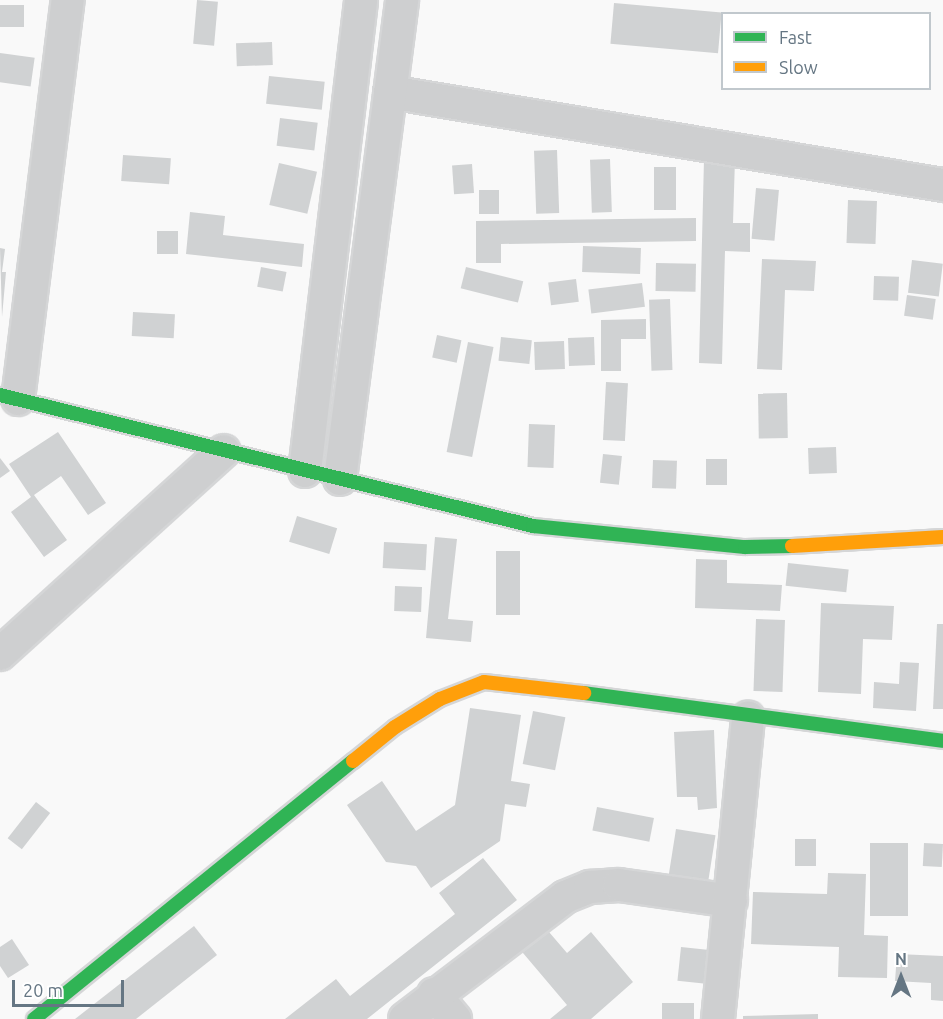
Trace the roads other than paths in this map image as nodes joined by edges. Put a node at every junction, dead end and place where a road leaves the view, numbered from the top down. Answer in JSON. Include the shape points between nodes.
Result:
{"nodes":[{"id":1,"x":68,"y":0,"type":"edge"},
{"id":2,"x":361,"y":0,"type":"edge"},
{"id":3,"x":402,"y":0,"type":"edge"},
{"id":4,"x":390,"y":92,"type":"junction"},
{"id":5,"x":943,"y":185,"type":"edge"},
{"id":6,"x":9,"y":397,"type":"edge"},
{"id":7,"x":224,"y":451,"type":"junction"},
{"id":8,"x":305,"y":471,"type":"junction"},
{"id":9,"x":340,"y":479,"type":"junction"},
{"id":10,"x":943,"y":537,"type":"edge"},
{"id":11,"x":0,"y":654,"type":"edge"},
{"id":12,"x":748,"y":717,"type":"junction"},
{"id":13,"x":943,"y":741,"type":"edge"},
{"id":14,"x":731,"y":901,"type":"junction"},
{"id":15,"x":434,"y":994,"type":"junction"},
{"id":16,"x":34,"y":1019,"type":"edge"},
{"id":17,"x":405,"y":1019,"type":"edge"},
{"id":18,"x":455,"y":1019,"type":"edge"},
{"id":19,"x":718,"y":1019,"type":"edge"}],
"edges":[{"from":1,"to":6,"type":"street"},
{"from":2,"to":8,"type":"street"},
{"from":3,"to":4,"type":"street"},
{"from":4,"to":5,"type":"street"},
{"from":4,"to":9,"type":"street"},
{"from":6,"to":7,"type":"street"},
{"from":7,"to":8,"type":"street"},
{"from":7,"to":11,"type":"street"},
{"from":8,"to":9,"type":"street"},
{"from":9,"to":10,"type":"street","via":[[533,526],[619,535],[745,547]]},
{"from":12,"to":13,"type":"street"},
{"from":12,"to":14,"type":"street"},
{"from":12,"to":16,"type":"street","via":[[484,682],[440,699],[395,727]]},
{"from":14,"to":15,"type":"street","via":[[619,885],[590,887],[565,897]]},
{"from":14,"to":19,"type":"street"},
{"from":15,"to":17,"type":"street"},
{"from":15,"to":18,"type":"street"}]}
